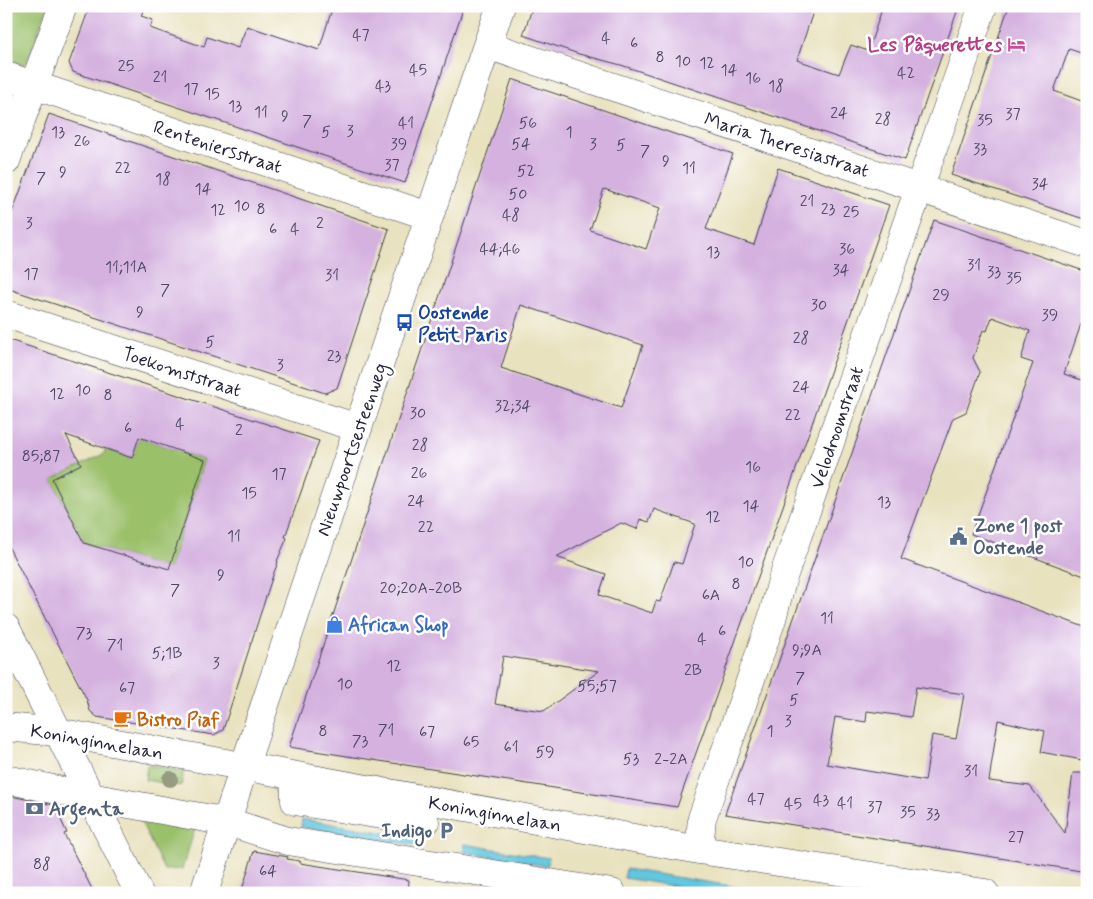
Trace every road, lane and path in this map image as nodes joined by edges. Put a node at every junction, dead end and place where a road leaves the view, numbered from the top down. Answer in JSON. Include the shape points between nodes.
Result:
{"nodes":[{"id":1,"x":62,"y":6,"type":"edge"},
{"id":2,"x":501,"y":6,"type":"edge"},
{"id":3,"x":984,"y":6,"type":"edge"},
{"id":4,"x":487,"y":45,"type":"junction"},
{"id":5,"x":6,"y":76,"type":"edge"},
{"id":6,"x":35,"y":86,"type":"junction"},
{"id":7,"x":6,"y":161,"type":"edge"},
{"id":8,"x":920,"y":188,"type":"junction"},
{"id":9,"x":429,"y":216,"type":"junction"},
{"id":10,"x":1087,"y":244,"type":"edge"},
{"id":11,"x":6,"y":314,"type":"edge"},
{"id":12,"x":358,"y":428,"type":"junction"},
{"id":13,"x":6,"y":628,"type":"edge"},
{"id":14,"x":6,"y":727,"type":"edge"},
{"id":15,"x":57,"y":732,"type":"junction"},
{"id":16,"x":244,"y":767,"type":"junction"},
{"id":17,"x":294,"y":776,"type":"junction"},
{"id":18,"x":6,"y":779,"type":"edge"},
{"id":19,"x":90,"y":797,"type":"junction"},
{"id":20,"x":228,"y":822,"type":"junction"},
{"id":21,"x":425,"y":822,"type":"dead end"},
{"id":22,"x":699,"y":850,"type":"junction"},
{"id":23,"x":139,"y":893,"type":"edge"},
{"id":24,"x":204,"y":893,"type":"edge"},
{"id":25,"x":612,"y":893,"type":"edge"},
{"id":26,"x":985,"y":893,"type":"edge"}],
"edges":[{"from":1,"to":6,"type":"street"},
{"from":2,"to":4,"type":"street","name":"Nieuwpoortsesteenweg"},
{"from":3,"to":8,"type":"street","name":"Velodroomstraat"},
{"from":4,"to":8,"type":"street","name":"Maria Theresiastraat"},
{"from":4,"to":9,"type":"street","name":"Nieuwpoortsesteenweg"},
{"from":5,"to":6,"type":"street","name":"Renteniersstraat"},
{"from":6,"to":7,"type":"street"},
{"from":6,"to":9,"type":"street","name":"Renteniersstraat"},
{"from":8,"to":10,"type":"street","name":"Maria Theresiastraat"},
{"from":8,"to":22,"type":"street","name":"Velodroomstraat","via":[[702,818]]},
{"from":9,"to":12,"type":"street","name":"Nieuwpoortsesteenweg"},
{"from":11,"to":12,"type":"street","name":"Toekomststraat"},
{"from":12,"to":16,"type":"street","name":"Nieuwpoortsesteenweg"},
{"from":13,"to":15,"type":"street"},
{"from":14,"to":15,"type":"street","name":"Koninginnelaan"},
{"from":15,"to":16,"type":"street","name":"Koninginnelaan"},
{"from":15,"to":19,"type":"street"},
{"from":16,"to":17,"type":"street","name":"Koninginnelaan"},
{"from":16,"to":20,"type":"street","name":"Nieuwpoortsesteenweg"},
{"from":17,"to":21,"type":"street","via":[[295,801]]},
{"from":17,"to":22,"type":"street","name":"Koninginnelaan"},
{"from":18,"to":19,"type":"street"},
{"from":19,"to":20,"type":"street"},
{"from":19,"to":23,"type":"street"},
{"from":20,"to":24,"type":"street","name":"Nieuwpoortsesteenweg"},
{"from":20,"to":25,"type":"street","via":[[288,840]]},
{"from":22,"to":26,"type":"street","name":"Koninginnelaan"}]}
